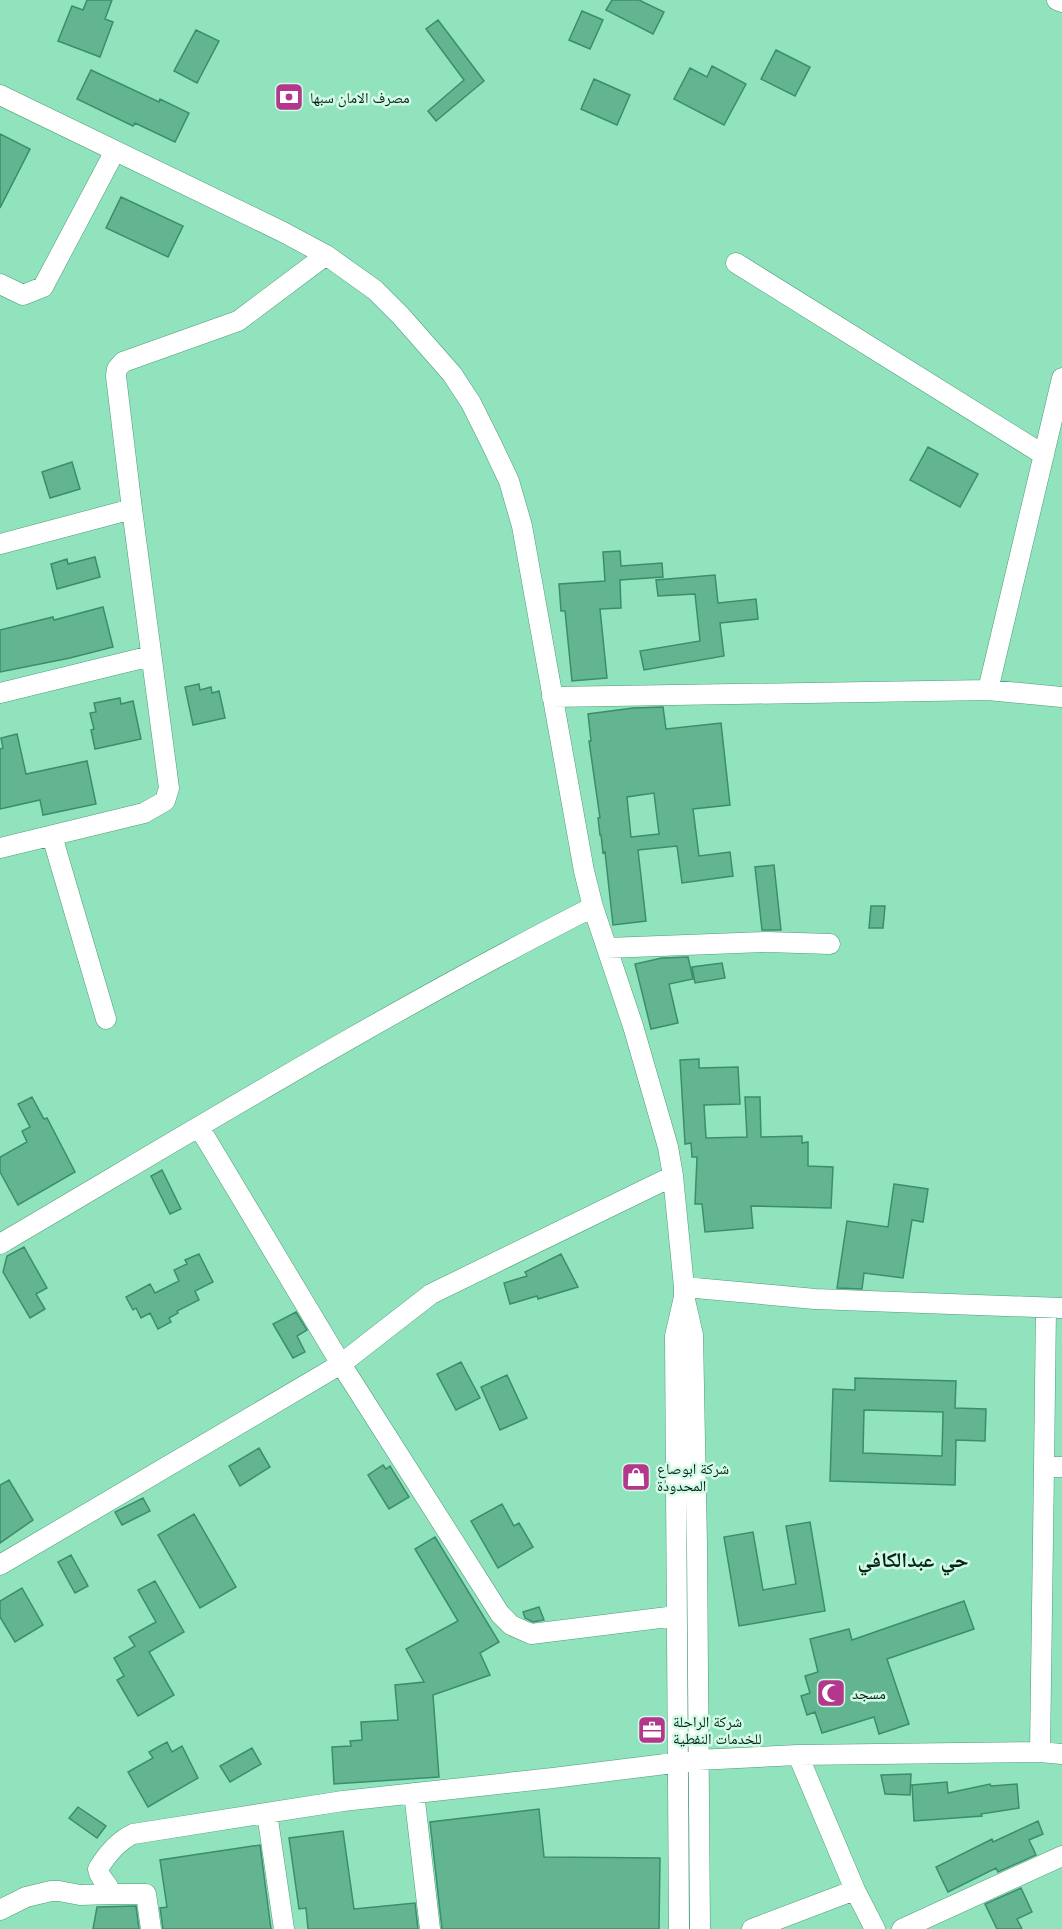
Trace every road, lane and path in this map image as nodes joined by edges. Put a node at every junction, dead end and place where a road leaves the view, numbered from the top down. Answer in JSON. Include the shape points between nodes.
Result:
{"nodes":[{"id":1,"x":1057,"y":0,"type":"edge"},
{"id":2,"x":1062,"y":2,"type":"edge"},
{"id":3,"x":0,"y":95,"type":"edge"},
{"id":4,"x":115,"y":151,"type":"junction"},
{"id":5,"x":326,"y":255,"type":"junction"},
{"id":6,"x":736,"y":263,"type":"dead end"},
{"id":7,"x":0,"y":284,"type":"edge"},
{"id":8,"x":1062,"y":378,"type":"edge"},
{"id":9,"x":1044,"y":455,"type":"junction"},
{"id":10,"x":132,"y":509,"type":"junction"},
{"id":11,"x":0,"y":544,"type":"edge"},
{"id":12,"x":151,"y":656,"type":"junction"},
{"id":13,"x":988,"y":690,"type":"junction"},
{"id":14,"x":0,"y":693,"type":"edge"},
{"id":15,"x":552,"y":697,"type":"junction"},
{"id":16,"x":1062,"y":697,"type":"edge"},
{"id":17,"x":52,"y":836,"type":"junction"},
{"id":18,"x":0,"y":849,"type":"edge"},
{"id":19,"x":593,"y":907,"type":"junction"},
{"id":20,"x":830,"y":944,"type":"dead end"},
{"id":21,"x":608,"y":948,"type":"junction"},
{"id":22,"x":106,"y":1019,"type":"dead end"},
{"id":23,"x":199,"y":1127,"type":"junction"},
{"id":24,"x":673,"y":1176,"type":"junction"},
{"id":25,"x":0,"y":1244,"type":"edge"},
{"id":26,"x":684,"y":1292,"type":"junction"},
{"id":27,"x":1054,"y":1308,"type":"edge"},
{"id":28,"x":341,"y":1364,"type":"junction"},
{"id":29,"x":1053,"y":1467,"type":"edge"},
{"id":30,"x":0,"y":1565,"type":"edge"},
{"id":31,"x":676,"y":1616,"type":"junction"},
{"id":32,"x":1040,"y":1752,"type":"junction"},
{"id":33,"x":1062,"y":1754,"type":"edge"},
{"id":34,"x":798,"y":1755,"type":"junction"},
{"id":35,"x":688,"y":1761,"type":"junction"},
{"id":36,"x":414,"y":1793,"type":"junction"},
{"id":37,"x":267,"y":1813,"type":"junction"},
{"id":38,"x":1062,"y":1856,"type":"edge"},
{"id":39,"x":855,"y":1890,"type":"junction"},
{"id":40,"x":111,"y":1894,"type":"junction"},
{"id":41,"x":0,"y":1910,"type":"edge"},
{"id":42,"x":151,"y":1929,"type":"edge"},
{"id":43,"x":284,"y":1929,"type":"edge"},
{"id":44,"x":430,"y":1929,"type":"edge"},
{"id":45,"x":679,"y":1929,"type":"edge"},
{"id":46,"x":700,"y":1929,"type":"edge"},
{"id":47,"x":752,"y":1929,"type":"edge"},
{"id":48,"x":875,"y":1929,"type":"edge"},
{"id":49,"x":902,"y":1929,"type":"edge"}],
"edges":[{"from":1,"to":2,"type":"street"},
{"from":3,"to":4,"type":"street"},
{"from":4,"to":5,"type":"street"},
{"from":4,"to":7,"type":"street","via":[[43,287],[23,295]]},
{"from":5,"to":10,"type":"street","via":[[238,321],[148,352],[123,362],[117,369]]},
{"from":5,"to":15,"type":"street","via":[[375,290],[401,316],[452,374],[471,403],[509,481],[522,526]]},
{"from":6,"to":9,"type":"street"},
{"from":8,"to":9,"type":"street"},
{"from":9,"to":13,"type":"street"},
{"from":10,"to":11,"type":"street"},
{"from":10,"to":12,"type":"street"},
{"from":12,"to":14,"type":"street"},
{"from":12,"to":17,"type":"street","via":[[169,788],[165,801],[144,813]]},
{"from":13,"to":15,"type":"street"},
{"from":13,"to":16,"type":"street"},
{"from":15,"to":19,"type":"street"},
{"from":17,"to":18,"type":"street"},
{"from":17,"to":22,"type":"street"},
{"from":19,"to":21,"type":"street"},
{"from":19,"to":23,"type":"street","via":[[346,1041]]},
{"from":20,"to":21,"type":"street","via":[[767,942]]},
{"from":21,"to":24,"type":"street","via":[[668,1147]]},
{"from":23,"to":25,"type":"street"},
{"from":23,"to":28,"type":"street"},
{"from":24,"to":26,"type":"street"},
{"from":24,"to":28,"type":"street","via":[[431,1294]]},
{"from":26,"to":27,"type":"street"},
{"from":26,"to":31,"type":"street","via":[[675,1336]]},
{"from":26,"to":35,"type":"street","via":[[693,1335],[697,1557]]},
{"from":27,"to":29,"type":"street"},
{"from":28,"to":30,"type":"street"},
{"from":28,"to":31,"type":"street","via":[[500,1614],[511,1625],[531,1634]]},
{"from":29,"to":32,"type":"street"},
{"from":31,"to":35,"type":"street"},
{"from":32,"to":33,"type":"street"},
{"from":32,"to":34,"type":"street"},
{"from":34,"to":35,"type":"street"},
{"from":34,"to":39,"type":"street"},
{"from":35,"to":36,"type":"street"},
{"from":35,"to":45,"type":"street"},
{"from":35,"to":46,"type":"street"},
{"from":36,"to":37,"type":"street"},
{"from":36,"to":44,"type":"street"},
{"from":37,"to":40,"type":"street","via":[[128,1836],[98,1869]]},
{"from":37,"to":43,"type":"street"},
{"from":38,"to":49,"type":"street"},
{"from":39,"to":47,"type":"street"},
{"from":39,"to":48,"type":"street"},
{"from":40,"to":41,"type":"street","via":[[51,1891],[26,1897]]},
{"from":40,"to":42,"type":"street","via":[[146,1894]]}]}
